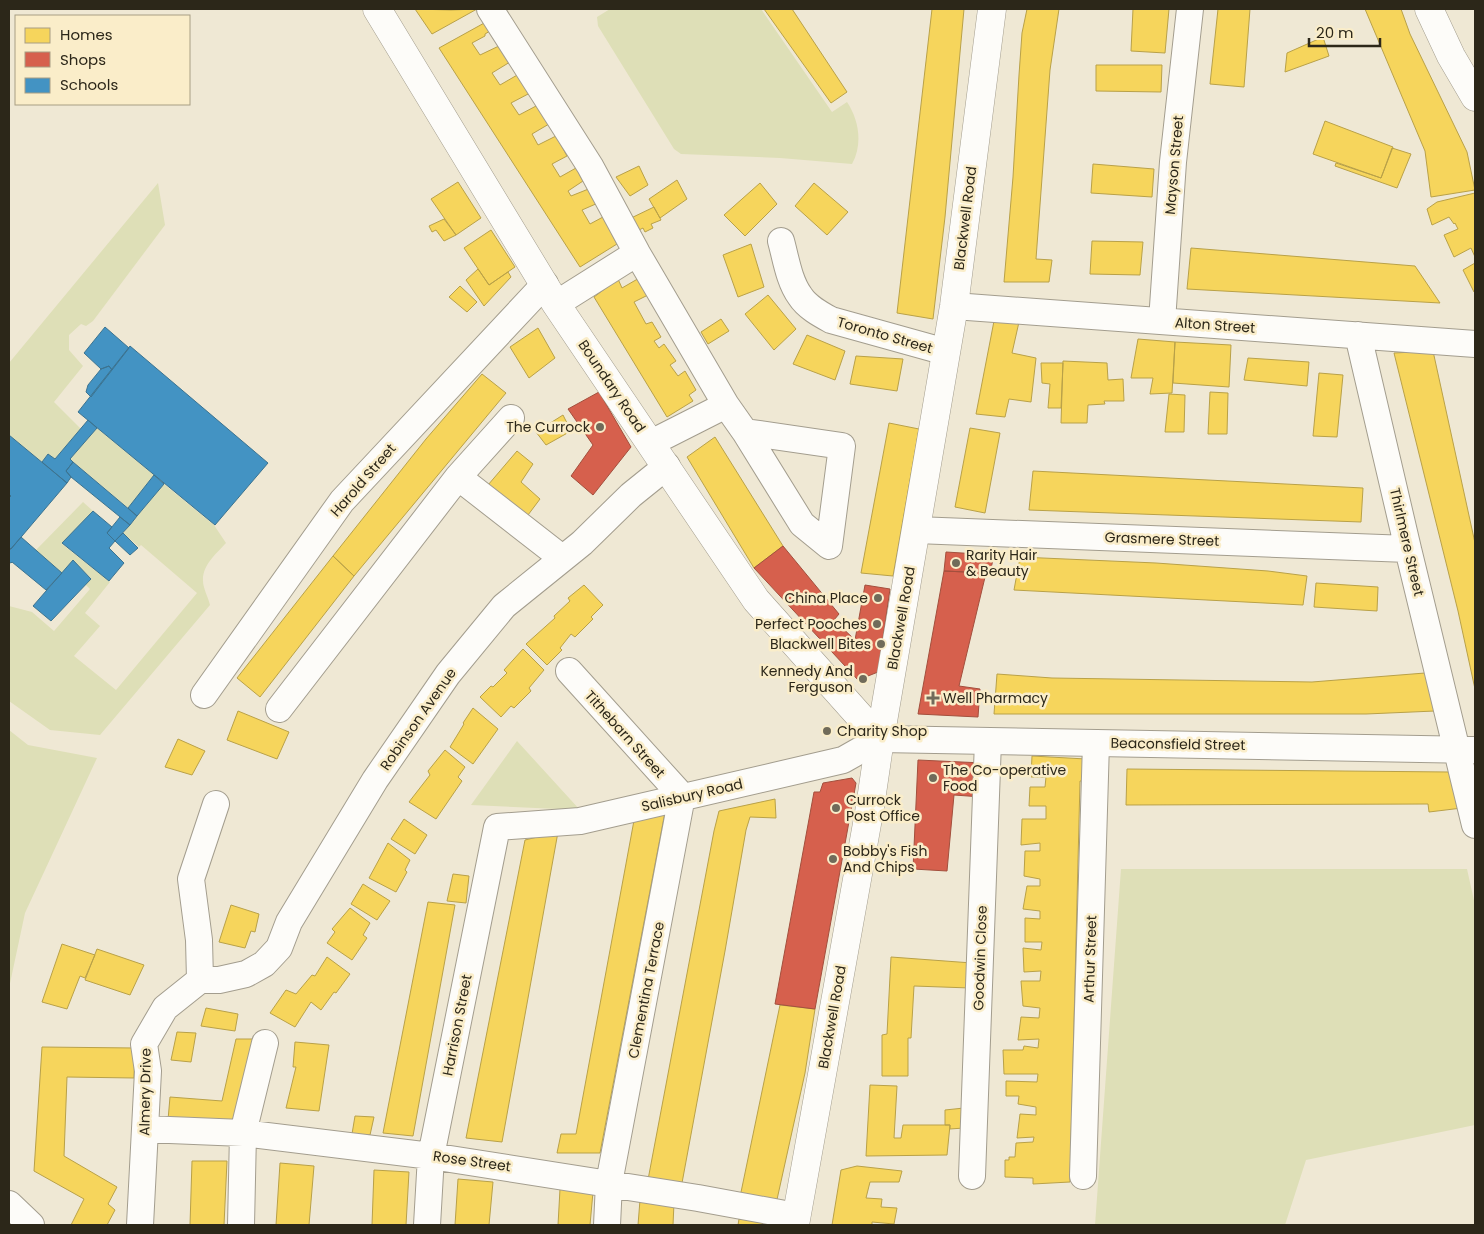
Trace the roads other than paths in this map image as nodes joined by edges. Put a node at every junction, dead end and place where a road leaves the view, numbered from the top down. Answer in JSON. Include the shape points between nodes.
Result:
{"nodes":[{"id":1,"x":378,"y":9,"type":"edge"},
{"id":2,"x":490,"y":9,"type":"edge"},
{"id":3,"x":992,"y":9,"type":"edge"},
{"id":4,"x":1190,"y":9,"type":"edge"},
{"id":5,"x":1429,"y":9,"type":"edge"},
{"id":6,"x":1475,"y":97,"type":"edge"},
{"id":7,"x":781,"y":241,"type":"dead end"},
{"id":8,"x":637,"y":253,"type":"junction"},
{"id":9,"x":550,"y":294,"type":"junction"},
{"id":10,"x":954,"y":306,"type":"junction"},
{"id":11,"x":1162,"y":321,"type":"junction"},
{"id":12,"x":1358,"y":335,"type":"junction"},
{"id":13,"x":1475,"y":344,"type":"edge"},
{"id":14,"x":946,"y":352,"type":"junction"},
{"id":15,"x":726,"y":405,"type":"junction"},
{"id":16,"x":511,"y":418,"type":"dead end"},
{"id":17,"x":745,"y":432,"type":"junction"},
{"id":18,"x":651,"y":443,"type":"junction"},
{"id":19,"x":667,"y":466,"type":"junction"},
{"id":20,"x":458,"y":477,"type":"junction"},
{"id":21,"x":916,"y":530,"type":"junction"},
{"id":22,"x":1408,"y":549,"type":"junction"},
{"id":23,"x":562,"y":558,"type":"junction"},
{"id":24,"x":569,"y":671,"type":"dead end"},
{"id":25,"x":204,"y":695,"type":"dead end"},
{"id":26,"x":279,"y":709,"type":"dead end"},
{"id":27,"x":880,"y":739,"type":"junction"},
{"id":28,"x":988,"y":741,"type":"junction"},
{"id":29,"x":1096,"y":743,"type":"junction"},
{"id":30,"x":1466,"y":750,"type":"edge"},
{"id":31,"x":682,"y":796,"type":"junction"},
{"id":32,"x":216,"y":804,"type":"dead end"},
{"id":33,"x":1475,"y":825,"type":"edge"},
{"id":34,"x":497,"y":827,"type":"joint"},
{"id":35,"x":200,"y":980,"type":"junction"},
{"id":36,"x":265,"y":1043,"type":"dead end"},
{"id":37,"x":145,"y":1129,"type":"junction"},
{"id":38,"x":243,"y":1133,"type":"junction"},
{"id":39,"x":431,"y":1156,"type":"junction"},
{"id":40,"x":972,"y":1176,"type":"dead end"},
{"id":41,"x":1083,"y":1176,"type":"dead end"},
{"id":42,"x":609,"y":1183,"type":"junction"},
{"id":43,"x":9,"y":1204,"type":"edge"},
{"id":44,"x":796,"y":1221,"type":"edge"},
{"id":45,"x":31,"y":1225,"type":"edge"},
{"id":46,"x":140,"y":1225,"type":"edge"},
{"id":47,"x":241,"y":1225,"type":"edge"},
{"id":48,"x":427,"y":1225,"type":"edge"},
{"id":49,"x":607,"y":1225,"type":"edge"}],
"edges":[{"from":1,"to":9,"type":"street","name":"Boundary Road"},
{"from":2,"to":8,"type":"street","via":[[590,166]]},
{"from":3,"to":10,"type":"street","name":"Blackwell Road"},
{"from":4,"to":11,"type":"street","name":"Mayson Street"},
{"from":5,"to":6,"type":"street"},
{"from":7,"to":14,"type":"street","name":"Toronto Street","via":[[800,297],[816,312],[831,320]]},
{"from":8,"to":9,"type":"street","name":"Harold Street"},
{"from":8,"to":15,"type":"street"},
{"from":9,"to":18,"type":"street","name":"Boundary Road"},
{"from":9,"to":25,"type":"street","name":"Harold Street","via":[[342,501]]},
{"from":10,"to":11,"type":"street","name":"Alton Street"},
{"from":10,"to":14,"type":"street","name":"Blackwell Road"},
{"from":11,"to":12,"type":"street","name":"Alton Street"},
{"from":12,"to":13,"type":"street","name":"Alton Street"},
{"from":12,"to":22,"type":"street","name":"Thirlmere Street"},
{"from":14,"to":21,"type":"street","name":"Blackwell Road"},
{"from":15,"to":17,"type":"street"},
{"from":15,"to":18,"type":"street"},
{"from":16,"to":20,"type":"street"},
{"from":17,"to":17,"type":"street","via":[[842,446],[828,546],[802,524]]},
{"from":18,"to":19,"type":"street","name":"Boundary Road"},
{"from":19,"to":23,"type":"street","name":"Robinson Avenue"},
{"from":19,"to":27,"type":"street","name":"Boundary Road","via":[[756,600]]},
{"from":20,"to":23,"type":"street"},
{"from":20,"to":26,"type":"street"},
{"from":21,"to":22,"type":"street","name":"Grasmere Street"},
{"from":21,"to":27,"type":"street","name":"Blackwell Road"},
{"from":22,"to":30,"type":"street","name":"Thirlmere Street"},
{"from":23,"to":35,"type":"street","name":"Robinson Avenue","via":[[504,606],[448,674],[375,780],[289,922],[279,948],[264,964],[246,974]]},
{"from":24,"to":31,"type":"street","name":"Tithebarn Street"},
{"from":27,"to":28,"type":"street","name":"Beaconsfield Street"},
{"from":27,"to":31,"type":"street","name":"Salisbury Road","via":[[843,760]]},
{"from":27,"to":44,"type":"street","name":"Blackwell Road"},
{"from":28,"to":29,"type":"street","name":"Beaconsfield Street"},
{"from":28,"to":40,"type":"street","name":"Goodwin Close"},
{"from":29,"to":30,"type":"street","name":"Beaconsfield Street"},
{"from":29,"to":41,"type":"street","name":"Arthur Street"},
{"from":30,"to":33,"type":"street","name":"Thirlmere Street"},
{"from":31,"to":34,"type":"street","name":"Salisbury Road","via":[[580,821]]},
{"from":31,"to":42,"type":"street","name":"Clementina Terrace"},
{"from":32,"to":35,"type":"street","via":[[191,879],[200,940]]},
{"from":34,"to":39,"type":"street","name":"Harrison Street"},
{"from":35,"to":37,"type":"street","name":"Almery Drive","via":[[165,1008],[144,1044],[148,1071]]},
{"from":36,"to":38,"type":"street"},
{"from":37,"to":38,"type":"street","name":"Rose Street"},
{"from":37,"to":46,"type":"street","name":"Almery Drive"},
{"from":38,"to":39,"type":"street","name":"Rose Street"},
{"from":38,"to":47,"type":"street"},
{"from":39,"to":42,"type":"street","name":"Rose Street"},
{"from":39,"to":48,"type":"street","name":"Harrison Street"},
{"from":42,"to":44,"type":"street","name":"Rose Street"},
{"from":42,"to":49,"type":"street","name":"Clementina Terrace"},
{"from":43,"to":45,"type":"street"}]}
